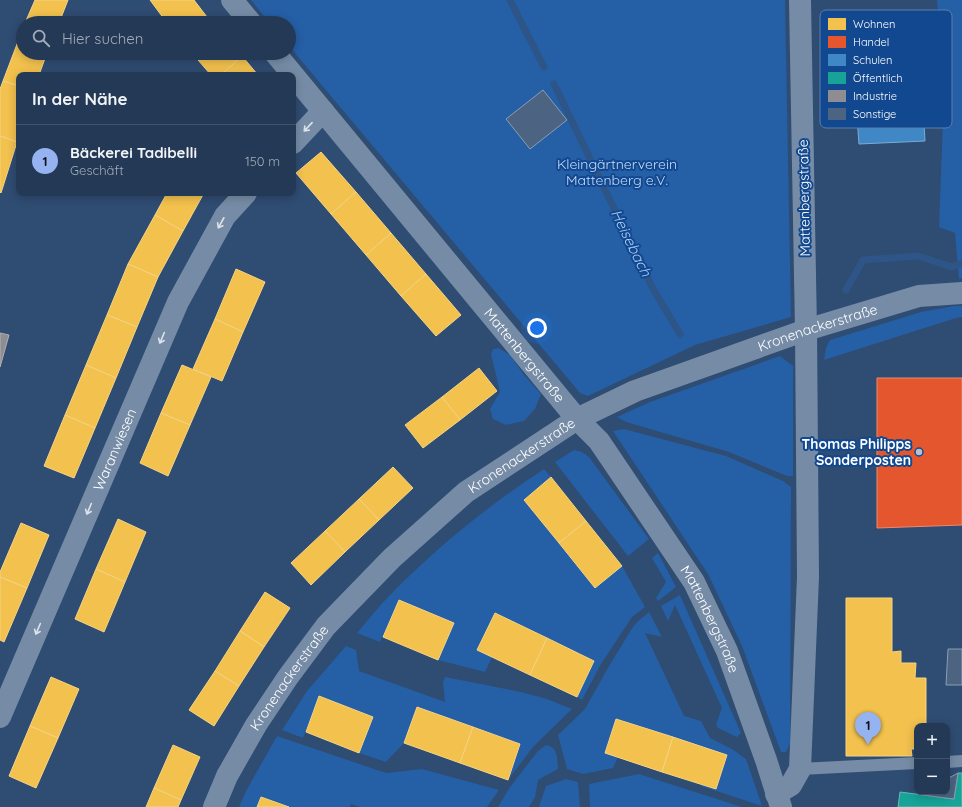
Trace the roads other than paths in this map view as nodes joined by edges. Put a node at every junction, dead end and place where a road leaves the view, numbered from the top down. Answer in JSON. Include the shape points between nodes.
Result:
{"nodes":[{"id":1,"x":232,"y":0,"type":"edge"},
{"id":2,"x":800,"y":0,"type":"edge"},
{"id":3,"x":245,"y":16,"type":"edge"},
{"id":4,"x":281,"y":60,"type":"edge"},
{"id":5,"x":291,"y":72,"type":"edge"},
{"id":6,"x":296,"y":78,"type":"edge"},
{"id":7,"x":323,"y":111,"type":"junction"},
{"id":8,"x":296,"y":140,"type":"edge"},
{"id":9,"x":243,"y":196,"type":"edge"},
{"id":10,"x":962,"y":293,"type":"edge"},
{"id":11,"x":806,"y":330,"type":"junction"},
{"id":12,"x":577,"y":419,"type":"junction"},
{"id":13,"x":0,"y":717,"type":"edge"},
{"id":14,"x":962,"y":761,"type":"edge"},
{"id":15,"x":950,"y":762,"type":"edge"},
{"id":16,"x":914,"y":763,"type":"edge"},
{"id":17,"x":800,"y":769,"type":"junction"},
{"id":18,"x":778,"y":800,"type":"edge"},
{"id":19,"x":214,"y":807,"type":"edge"}],
"edges":[{"from":1,"to":3,"type":"street"},
{"from":2,"to":11,"type":"street","name":"Mattenbergstraße"},
{"from":4,"to":5,"type":"street","name":"Mattenbergstraße"},
{"from":6,"to":7,"type":"street","name":"Mattenbergstraße"},
{"from":7,"to":8,"type":"street","one_way":true},
{"from":7,"to":12,"type":"street","name":"Mattenbergstraße"},
{"from":9,"to":13,"type":"street","name":"Waranwiesen","one_way":true,"via":[[225,216],[178,302]]},
{"from":10,"to":11,"type":"street","name":"Kronenackerstraße","via":[[919,296]]},
{"from":11,"to":12,"type":"street","name":"Kronenackerstraße","via":[[635,391]]},
{"from":11,"to":17,"type":"street","name":"Mattenbergstraße","via":[[808,577]]},
{"from":12,"to":18,"type":"street","name":"Mattenbergstraße","via":[[599,441],[694,582],[728,651]]},
{"from":12,"to":19,"type":"street","name":"Kronenackerstraße","via":[[466,492],[392,558],[326,626],[256,725],[227,776]]},
{"from":14,"to":15,"type":"lane"},
{"from":16,"to":17,"type":"lane"},
{"from":17,"to":18,"type":"street","name":"Mattenbergstraße"}]}
